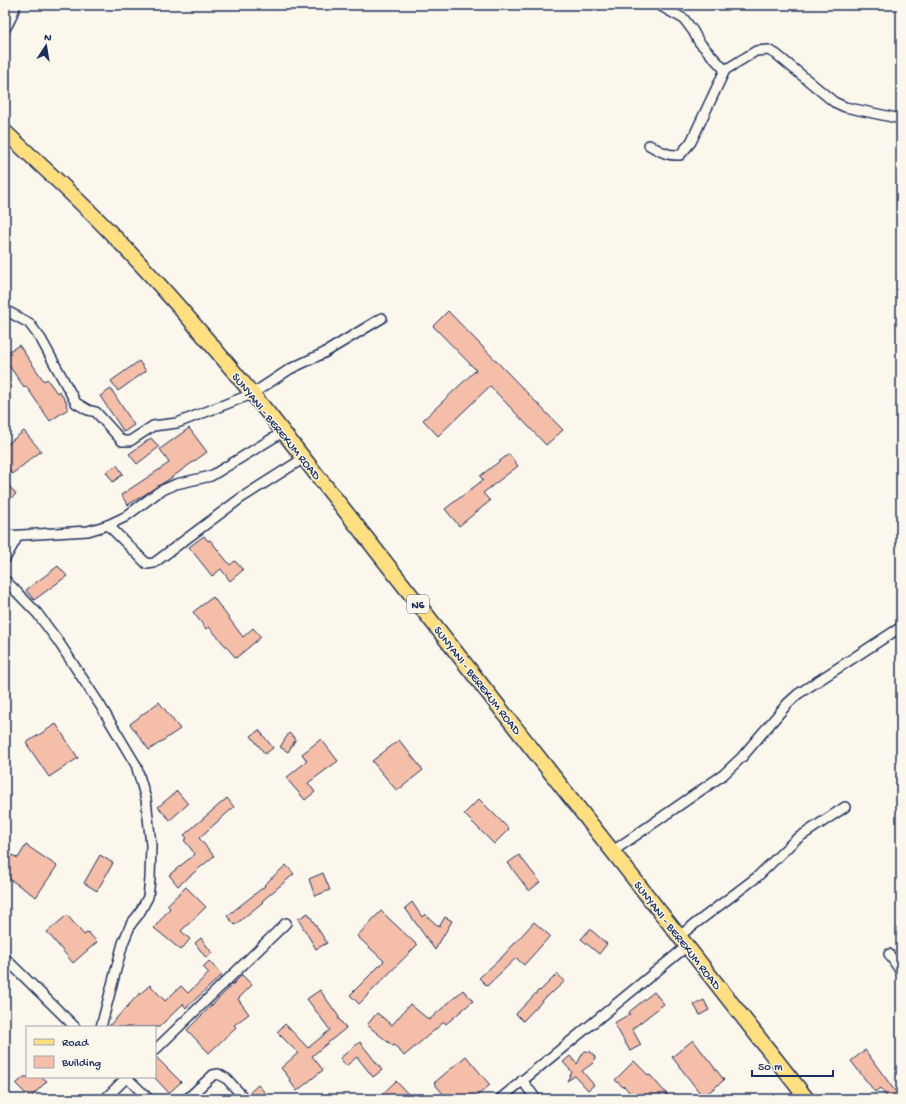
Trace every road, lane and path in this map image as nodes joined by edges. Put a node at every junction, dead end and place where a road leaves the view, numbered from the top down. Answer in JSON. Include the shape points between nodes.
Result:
{"nodes":[{"id":1,"x":16,"y":5,"type":"edge"},
{"id":2,"x":659,"y":5,"type":"edge"},
{"id":3,"x":5,"y":29,"type":"edge"},
{"id":4,"x":725,"y":70,"type":"junction"},
{"id":5,"x":901,"y":119,"type":"edge"},
{"id":6,"x":5,"y":132,"type":"edge"},
{"id":7,"x":649,"y":145,"type":"dead end"},
{"id":8,"x":5,"y":310,"type":"edge"},
{"id":9,"x":382,"y":318,"type":"dead end"},
{"id":10,"x":252,"y":394,"type":"junction"},
{"id":11,"x":283,"y":432,"type":"junction"},
{"id":12,"x":304,"y":458,"type":"junction"},
{"id":13,"x":108,"y":525,"type":"junction"},
{"id":14,"x":5,"y":536,"type":"edge"},
{"id":15,"x":18,"y":536,"type":"junction"},
{"id":16,"x":5,"y":559,"type":"edge"},
{"id":17,"x":5,"y":580,"type":"edge"},
{"id":18,"x":901,"y":627,"type":"edge"},
{"id":19,"x":845,"y":807,"type":"dead end"},
{"id":20,"x":612,"y":851,"type":"junction"},
{"id":21,"x":286,"y":923,"type":"dead end"},
{"id":22,"x":683,"y":941,"type":"junction"},
{"id":23,"x":889,"y":954,"type":"dead end"},
{"id":24,"x":5,"y":958,"type":"edge"},
{"id":25,"x":901,"y":972,"type":"edge"},
{"id":26,"x":74,"y":1026,"type":"edge"},
{"id":27,"x":101,"y":1026,"type":"edge"},
{"id":28,"x":156,"y":1049,"type":"edge"},
{"id":29,"x":126,"y":1078,"type":"edge"},
{"id":30,"x":128,"y":1078,"type":"edge"},
{"id":31,"x":522,"y":1080,"type":"junction"},
{"id":32,"x":105,"y":1099,"type":"edge"},
{"id":33,"x":149,"y":1099,"type":"edge"},
{"id":34,"x":187,"y":1099,"type":"edge"},
{"id":35,"x":245,"y":1099,"type":"edge"},
{"id":36,"x":500,"y":1099,"type":"edge"},
{"id":37,"x":536,"y":1099,"type":"edge"},
{"id":38,"x":807,"y":1099,"type":"edge"}],
"edges":[{"from":1,"to":3,"type":"street"},
{"from":2,"to":4,"type":"street","via":[[684,19],[699,42]]},
{"from":4,"to":5,"type":"street","via":[[756,51],[768,50],[834,102],[845,107]]},
{"from":4,"to":7,"type":"street","via":[[691,142],[680,155],[664,154]]},
{"from":6,"to":10,"type":"main road","name":"SUNYANI - BEREKUM ROAD","number":"N6","via":[[108,230],[187,315]]},
{"from":8,"to":10,"type":"street","via":[[29,323],[41,339],[76,403],[96,412],[122,440],[130,441],[153,426],[177,424]]},
{"from":9,"to":10,"type":"street","via":[[324,353],[290,369]]},
{"from":10,"to":11,"type":"main road","name":"SUNYANI - BEREKUM ROAD","number":"N6"},
{"from":11,"to":12,"type":"main road","name":"SUNYANI - BEREKUM ROAD","number":"N6"},
{"from":11,"to":13,"type":"street","via":[[211,476],[176,484],[160,491],[125,517]]},
{"from":12,"to":13,"type":"street","via":[[241,498],[154,563],[147,564]]},
{"from":12,"to":20,"type":"main road","name":"SUNYANI - BEREKUM ROAD","number":"N6"},
{"from":13,"to":15,"type":"street","via":[[88,531]]},
{"from":14,"to":15,"type":"street"},
{"from":15,"to":16,"type":"street"},
{"from":17,"to":27,"type":"street","via":[[37,613],[95,699],[136,765],[146,799],[151,845],[148,897],[131,924],[123,943]]},
{"from":18,"to":20,"type":"street","via":[[798,694],[723,775]]},
{"from":19,"to":22,"type":"street","via":[[795,840],[757,877]]},
{"from":20,"to":22,"type":"main road","name":"SUNYANI - BEREKUM ROAD","number":"N6"},
{"from":21,"to":28,"type":"street"},
{"from":22,"to":31,"type":"street"},
{"from":22,"to":38,"type":"main road","name":"SUNYANI - BEREKUM ROAD","number":"N6"},
{"from":23,"to":25,"type":"street"},
{"from":24,"to":26,"type":"street"},
{"from":29,"to":32,"type":"street"},
{"from":30,"to":33,"type":"street"},
{"from":31,"to":36,"type":"street"},
{"from":31,"to":37,"type":"street"},
{"from":34,"to":35,"type":"street","via":[[218,1074],[227,1079]]}]}
